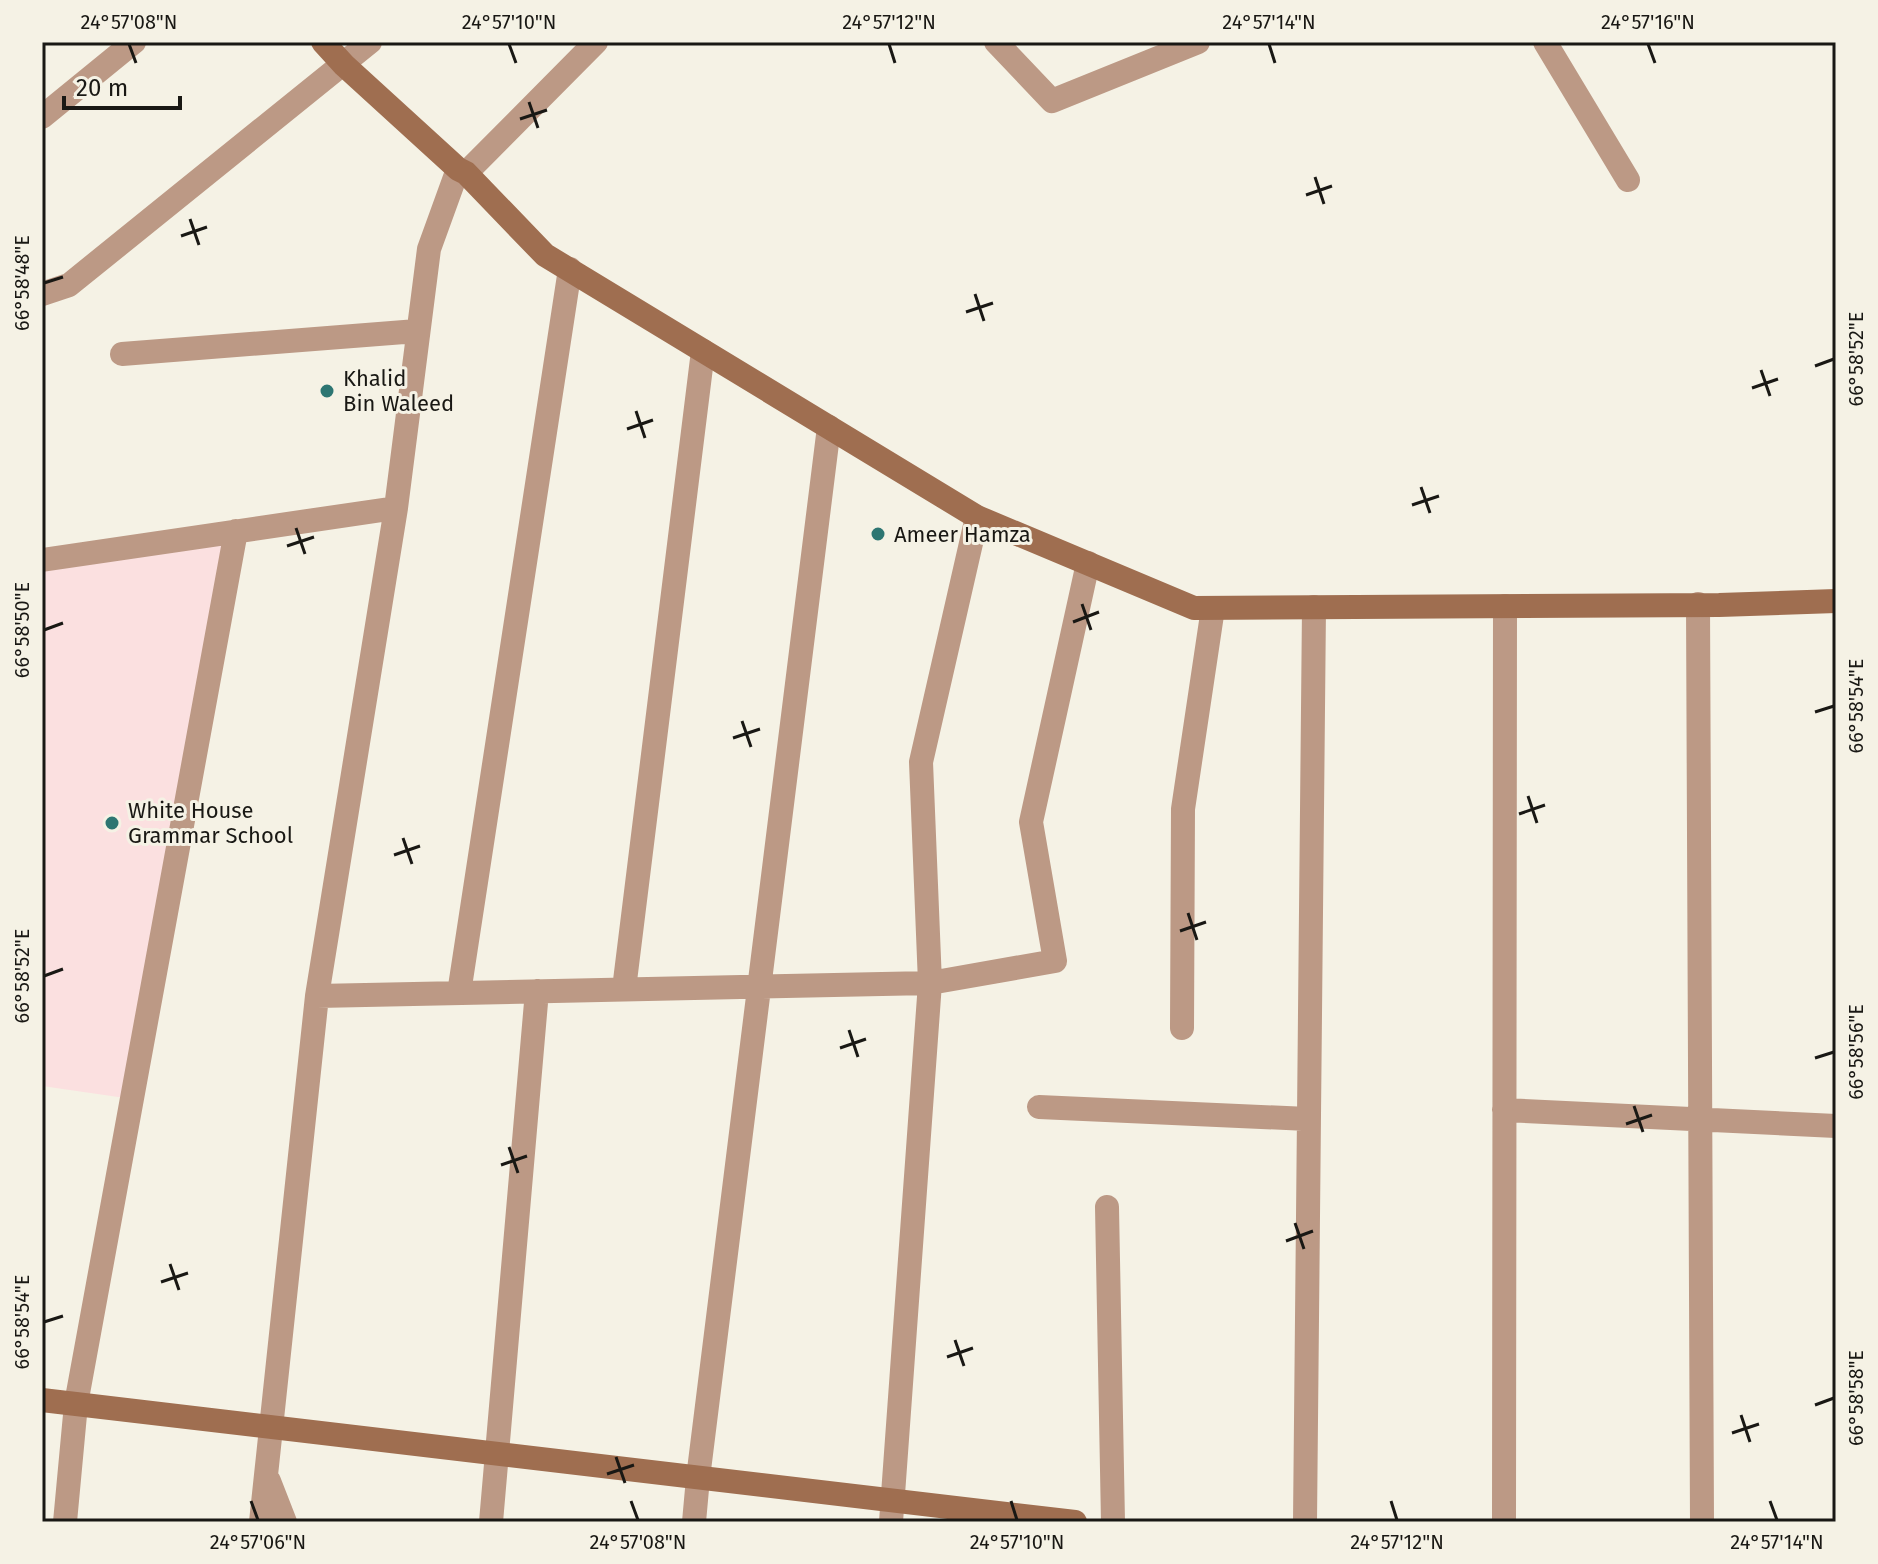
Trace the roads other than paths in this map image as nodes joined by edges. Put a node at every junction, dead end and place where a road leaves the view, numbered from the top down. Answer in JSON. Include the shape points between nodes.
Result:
{"nodes":[{"id":1,"x":134,"y":42,"type":"edge"},
{"id":2,"x":323,"y":42,"type":"edge"},
{"id":3,"x":370,"y":42,"type":"edge"},
{"id":4,"x":596,"y":42,"type":"edge"},
{"id":5,"x":996,"y":42,"type":"edge"},
{"id":6,"x":1198,"y":42,"type":"edge"},
{"id":7,"x":1545,"y":42,"type":"edge"},
{"id":8,"x":344,"y":65,"type":"junction"},
{"id":9,"x":42,"y":117,"type":"edge"},
{"id":10,"x":462,"y":171,"type":"junction"},
{"id":11,"x":1628,"y":180,"type":"dead end"},
{"id":12,"x":570,"y":269,"type":"junction"},
{"id":13,"x":42,"y":294,"type":"edge"},
{"id":14,"x":417,"y":331,"type":"junction"},
{"id":15,"x":703,"y":351,"type":"junction"},
{"id":16,"x":122,"y":354,"type":"dead end"},
{"id":17,"x":829,"y":427,"type":"junction"},
{"id":18,"x":396,"y":508,"type":"junction"},
{"id":19,"x":977,"y":517,"type":"junction"},
{"id":20,"x":236,"y":531,"type":"junction"},
{"id":21,"x":42,"y":560,"type":"edge"},
{"id":22,"x":1088,"y":563,"type":"junction"},
{"id":23,"x":1836,"y":601,"type":"edge"},
{"id":24,"x":1698,"y":604,"type":"junction"},
{"id":25,"x":1505,"y":606,"type":"junction"},
{"id":26,"x":1314,"y":607,"type":"junction"},
{"id":27,"x":1213,"y":608,"type":"junction"},
{"id":28,"x":930,"y":983,"type":"junction"},
{"id":29,"x":759,"y":986,"type":"junction"},
{"id":30,"x":624,"y":989,"type":"junction"},
{"id":31,"x":537,"y":991,"type":"junction"},
{"id":32,"x":459,"y":993,"type":"junction"},
{"id":33,"x":317,"y":996,"type":"junction"},
{"id":34,"x":1182,"y":1028,"type":"dead end"},
{"id":35,"x":1039,"y":1107,"type":"dead end"},
{"id":36,"x":1504,"y":1110,"type":"junction"},
{"id":37,"x":1308,"y":1119,"type":"junction"},
{"id":38,"x":1700,"y":1119,"type":"junction"},
{"id":39,"x":1836,"y":1126,"type":"edge"},
{"id":40,"x":1107,"y":1207,"type":"dead end"},
{"id":41,"x":42,"y":1400,"type":"edge"},
{"id":42,"x":76,"y":1404,"type":"junction"},
{"id":43,"x":273,"y":1427,"type":"junction"},
{"id":44,"x":498,"y":1454,"type":"junction"},
{"id":45,"x":267,"y":1475,"type":"junction"},
{"id":46,"x":698,"y":1478,"type":"junction"},
{"id":47,"x":892,"y":1512,"type":"edge"},
{"id":48,"x":65,"y":1522,"type":"edge"},
{"id":49,"x":261,"y":1522,"type":"edge"},
{"id":50,"x":285,"y":1522,"type":"edge"},
{"id":51,"x":491,"y":1522,"type":"edge"},
{"id":52,"x":694,"y":1522,"type":"edge"},
{"id":53,"x":1075,"y":1522,"type":"edge"},
{"id":54,"x":1113,"y":1522,"type":"edge"},
{"id":55,"x":1305,"y":1522,"type":"edge"},
{"id":56,"x":1504,"y":1522,"type":"edge"},
{"id":57,"x":1702,"y":1522,"type":"edge"}],
"edges":[{"from":1,"to":9,"type":"street"},
{"from":2,"to":8,"type":"street"},
{"from":3,"to":8,"type":"street"},
{"from":4,"to":10,"type":"street"},
{"from":5,"to":6,"type":"street","via":[[1052,101]]},
{"from":7,"to":11,"type":"street"},
{"from":8,"to":10,"type":"street"},
{"from":8,"to":13,"type":"street","via":[[69,285]]},
{"from":10,"to":12,"type":"street","via":[[545,255]]},
{"from":10,"to":14,"type":"street","via":[[429,249]]},
{"from":12,"to":15,"type":"street"},
{"from":12,"to":32,"type":"street"},
{"from":14,"to":16,"type":"street"},
{"from":14,"to":18,"type":"street"},
{"from":15,"to":17,"type":"street"},
{"from":15,"to":30,"type":"street"},
{"from":17,"to":19,"type":"street"},
{"from":17,"to":29,"type":"street"},
{"from":18,"to":20,"type":"street"},
{"from":18,"to":33,"type":"street"},
{"from":19,"to":22,"type":"street"},
{"from":19,"to":28,"type":"street","via":[[921,762]]},
{"from":20,"to":21,"type":"street"},
{"from":20,"to":42,"type":"street"},
{"from":22,"to":27,"type":"street","via":[[1194,608]]},
{"from":22,"to":28,"type":"street","via":[[1031,822],[1055,961]]},
{"from":23,"to":24,"type":"street"},
{"from":24,"to":25,"type":"street"},
{"from":24,"to":38,"type":"street"},
{"from":25,"to":26,"type":"street"},
{"from":25,"to":36,"type":"street"},
{"from":26,"to":27,"type":"street"},
{"from":26,"to":37,"type":"street"},
{"from":27,"to":34,"type":"street","via":[[1183,809]]},
{"from":28,"to":29,"type":"street"},
{"from":28,"to":47,"type":"street"},
{"from":29,"to":30,"type":"street"},
{"from":29,"to":46,"type":"street"},
{"from":30,"to":31,"type":"street"},
{"from":31,"to":32,"type":"street"},
{"from":31,"to":44,"type":"street"},
{"from":32,"to":33,"type":"street"},
{"from":33,"to":43,"type":"street"},
{"from":35,"to":37,"type":"street"},
{"from":36,"to":38,"type":"street"},
{"from":36,"to":56,"type":"street"},
{"from":37,"to":55,"type":"street"},
{"from":38,"to":39,"type":"street"},
{"from":38,"to":57,"type":"street"},
{"from":40,"to":54,"type":"street"},
{"from":41,"to":42,"type":"street"},
{"from":42,"to":43,"type":"street"},
{"from":42,"to":48,"type":"street"},
{"from":43,"to":44,"type":"street"},
{"from":43,"to":45,"type":"street"},
{"from":44,"to":46,"type":"street"},
{"from":44,"to":51,"type":"street"},
{"from":45,"to":49,"type":"street"},
{"from":45,"to":50,"type":"street"},
{"from":46,"to":47,"type":"street"},
{"from":46,"to":52,"type":"street"},
{"from":47,"to":53,"type":"street"}]}
